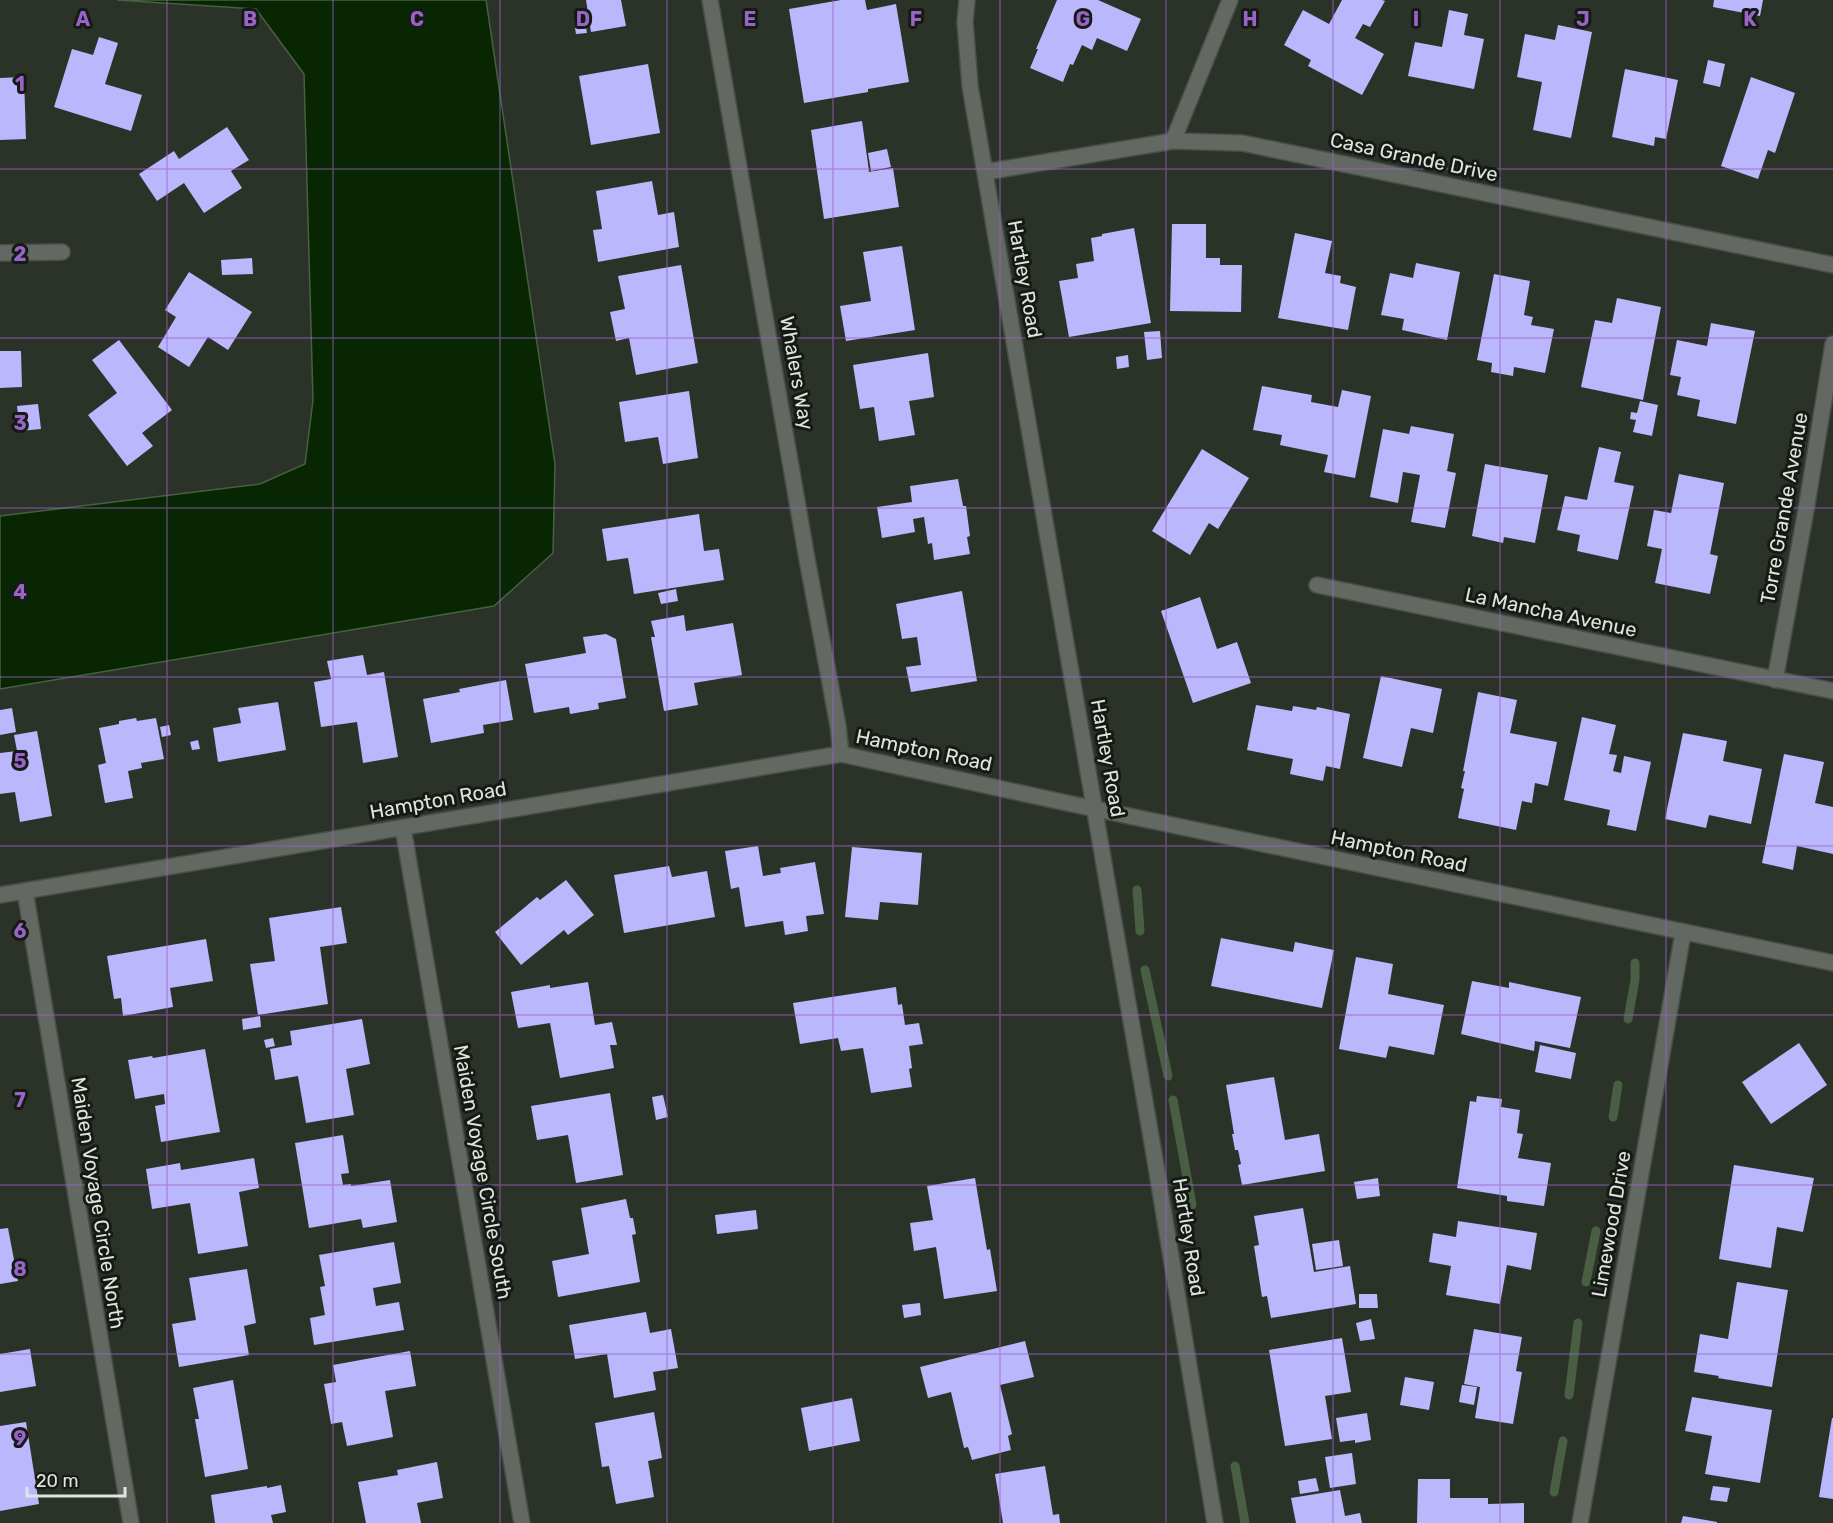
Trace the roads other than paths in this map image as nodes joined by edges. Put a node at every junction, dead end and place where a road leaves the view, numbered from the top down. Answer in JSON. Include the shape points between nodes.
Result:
{"nodes":[{"id":1,"x":710,"y":0,"type":"edge"},
{"id":2,"x":967,"y":0,"type":"edge"},
{"id":3,"x":1230,"y":0,"type":"edge"},
{"id":4,"x":1173,"y":141,"type":"junction"},
{"id":5,"x":984,"y":172,"type":"junction"},
{"id":6,"x":62,"y":252,"type":"dead end"},
{"id":7,"x":0,"y":253,"type":"edge"},
{"id":8,"x":1833,"y":265,"type":"edge"},
{"id":9,"x":1833,"y":344,"type":"edge"},
{"id":10,"x":1317,"y":585,"type":"dead end"},
{"id":11,"x":1775,"y":680,"type":"junction"},
{"id":12,"x":1833,"y":691,"type":"edge"},
{"id":13,"x":841,"y":754,"type":"junction"},
{"id":14,"x":1095,"y":808,"type":"junction"},
{"id":15,"x":403,"y":828,"type":"junction"},
{"id":16,"x":25,"y":891,"type":"junction"},
{"id":17,"x":0,"y":895,"type":"edge"},
{"id":18,"x":1683,"y":933,"type":"junction"},
{"id":19,"x":1833,"y":963,"type":"edge"},
{"id":20,"x":130,"y":1523,"type":"edge"},
{"id":21,"x":522,"y":1523,"type":"edge"},
{"id":22,"x":1215,"y":1523,"type":"edge"},
{"id":23,"x":1580,"y":1523,"type":"edge"}],
"edges":[{"from":1,"to":13,"type":"street","name":"Whalers Way"},
{"from":2,"to":5,"type":"street","name":"Hartley Road","via":[[970,86]]},
{"from":3,"to":4,"type":"street"},
{"from":4,"to":5,"type":"street","name":"Casa Grande Drive"},
{"from":4,"to":8,"type":"street","name":"Casa Grande Drive","via":[[1242,143]]},
{"from":5,"to":14,"type":"street","name":"Hartley Road"},
{"from":6,"to":7,"type":"street"},
{"from":9,"to":11,"type":"street","name":"Torre Grande Avenue"},
{"from":10,"to":11,"type":"street","name":"La Mancha Avenue"},
{"from":11,"to":12,"type":"street","name":"La Mancha Avenue"},
{"from":13,"to":14,"type":"street","name":"Hampton Road"},
{"from":13,"to":15,"type":"street","name":"Hampton Road"},
{"from":14,"to":18,"type":"street","name":"Hampton Road"},
{"from":14,"to":22,"type":"street","name":"Hartley Road"},
{"from":15,"to":16,"type":"street","name":"Hampton Road"},
{"from":15,"to":21,"type":"street","name":"Maiden Voyage Circle South"},
{"from":16,"to":17,"type":"street","name":"Hampton Road"},
{"from":16,"to":20,"type":"street","name":"Maiden Voyage Circle North"},
{"from":18,"to":19,"type":"street","name":"Hampton Road"},
{"from":18,"to":23,"type":"street","name":"Limewood Drive"}]}
